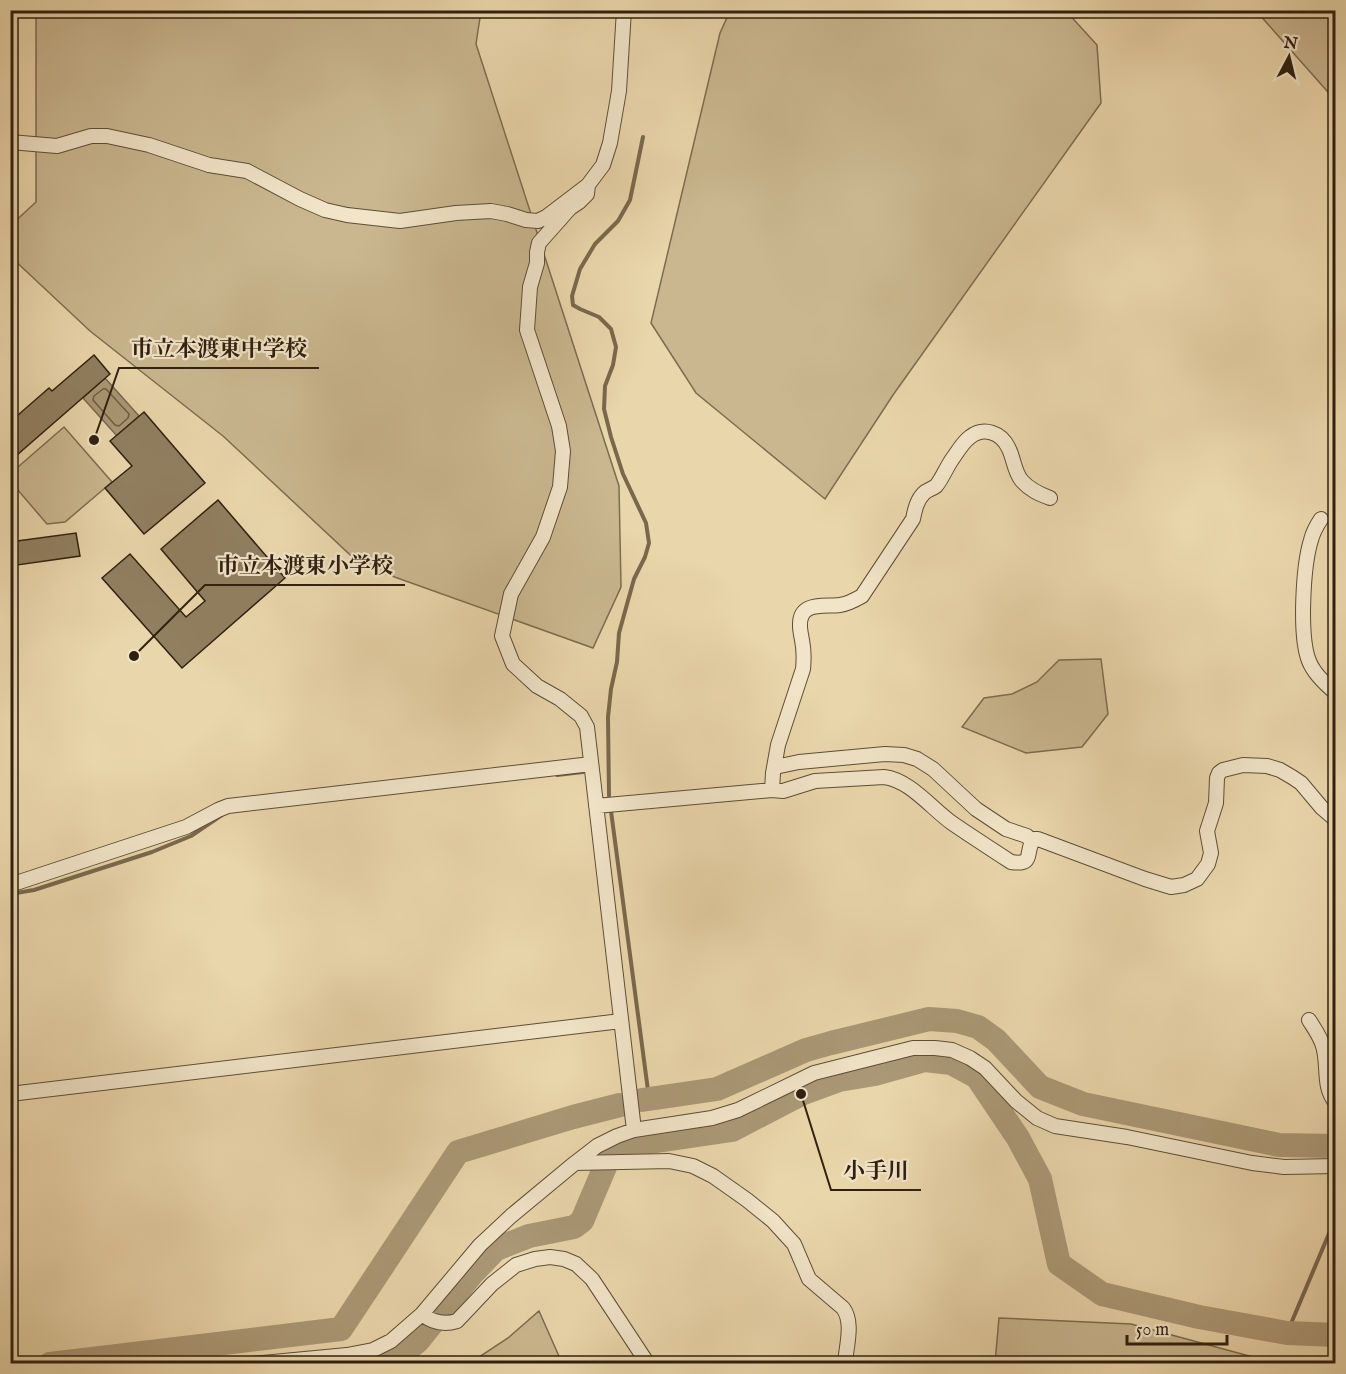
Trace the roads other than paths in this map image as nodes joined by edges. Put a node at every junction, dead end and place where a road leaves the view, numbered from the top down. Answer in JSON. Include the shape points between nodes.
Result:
{"nodes":[{"id":1,"x":624,"y":10,"type":"edge"},
{"id":2,"x":10,"y":142,"type":"edge"},
{"id":3,"x":588,"y":185,"type":"junction"},
{"id":4,"x":1050,"y":498,"type":"dead end"},
{"id":5,"x":1321,"y":519,"type":"dead end"},
{"id":6,"x":1335,"y":693,"type":"edge"},
{"id":7,"x":591,"y":764,"type":"junction"},
{"id":8,"x":775,"y":767,"type":"junction"},
{"id":9,"x":772,"y":790,"type":"junction"},
{"id":10,"x":596,"y":806,"type":"junction"},
{"id":11,"x":1335,"y":820,"type":"edge"},
{"id":12,"x":1032,"y":841,"type":"junction"},
{"id":13,"x":10,"y":885,"type":"edge"},
{"id":14,"x":1309,"y":1020,"type":"dead end"},
{"id":15,"x":621,"y":1022,"type":"junction"},
{"id":16,"x":10,"y":1094,"type":"edge"},
{"id":17,"x":1335,"y":1103,"type":"edge"},
{"id":18,"x":634,"y":1130,"type":"junction"},
{"id":19,"x":575,"y":1163,"type":"junction"},
{"id":20,"x":1335,"y":1166,"type":"edge"},
{"id":21,"x":429,"y":1319,"type":"junction"},
{"id":22,"x":344,"y":1360,"type":"edge"},
{"id":23,"x":251,"y":1364,"type":"edge"},
{"id":24,"x":648,"y":1364,"type":"edge"},
{"id":25,"x":844,"y":1364,"type":"edge"}],
"edges":[{"from":1,"to":3,"type":"street","via":[[619,91],[610,143],[603,165]]},
{"from":2,"to":3,"type":"street","via":[[57,146],[107,136],[209,165],[247,171],[325,210],[400,221],[490,211],[538,221]]},
{"from":3,"to":7,"type":"street","via":[[587,194],[539,243],[530,287],[527,330],[564,451],[560,487],[543,537],[511,594],[502,636],[513,664],[581,716],[587,727]]},
{"from":4,"to":8,"type":"street","via":[[1033,491],[1021,480],[1001,437],[984,431],[968,438],[936,486],[924,493],[913,519],[862,596],[852,602],[819,605],[805,611],[799,627],[805,657],[803,669],[778,745]]},
{"from":5,"to":6,"type":"street","via":[[1307,562],[1303,600],[1305,646],[1318,677]]},
{"from":7,"to":10,"type":"street"},
{"from":7,"to":13,"type":"street","via":[[228,806],[186,827]]},
{"from":8,"to":9,"type":"street"},
{"from":8,"to":12,"type":"street","via":[[904,755],[933,769],[976,809]]},
{"from":9,"to":10,"type":"street"},
{"from":9,"to":12,"type":"street","via":[[815,781],[893,778],[1011,862],[1027,860]]},
{"from":10,"to":15,"type":"street"},
{"from":11,"to":12,"type":"street","via":[[1292,777],[1267,766],[1243,765],[1219,773],[1216,803],[1207,831],[1208,864],[1197,879],[1184,885],[1171,887],[1038,839]]},
{"from":14,"to":17,"type":"street","via":[[1323,1046],[1327,1086]]},
{"from":15,"to":16,"type":"street"},
{"from":15,"to":18,"type":"street"},
{"from":18,"to":19,"type":"street","via":[[597,1146]]},
{"from":18,"to":20,"type":"street","via":[[712,1118],[738,1110],[814,1073],[913,1048],[935,1048],[970,1058],[1037,1118],[1055,1126],[1252,1163]]},
{"from":19,"to":21,"type":"street","via":[[480,1245]]},
{"from":19,"to":25,"type":"street","via":[[669,1161],[693,1166],[747,1200],[794,1244],[809,1280],[847,1314]]},
{"from":21,"to":22,"type":"street","via":[[373,1350]]},
{"from":21,"to":24,"type":"street","via":[[458,1321],[492,1284],[516,1265],[550,1257],[564,1259],[592,1279]]},
{"from":22,"to":23,"type":"street"}]}
